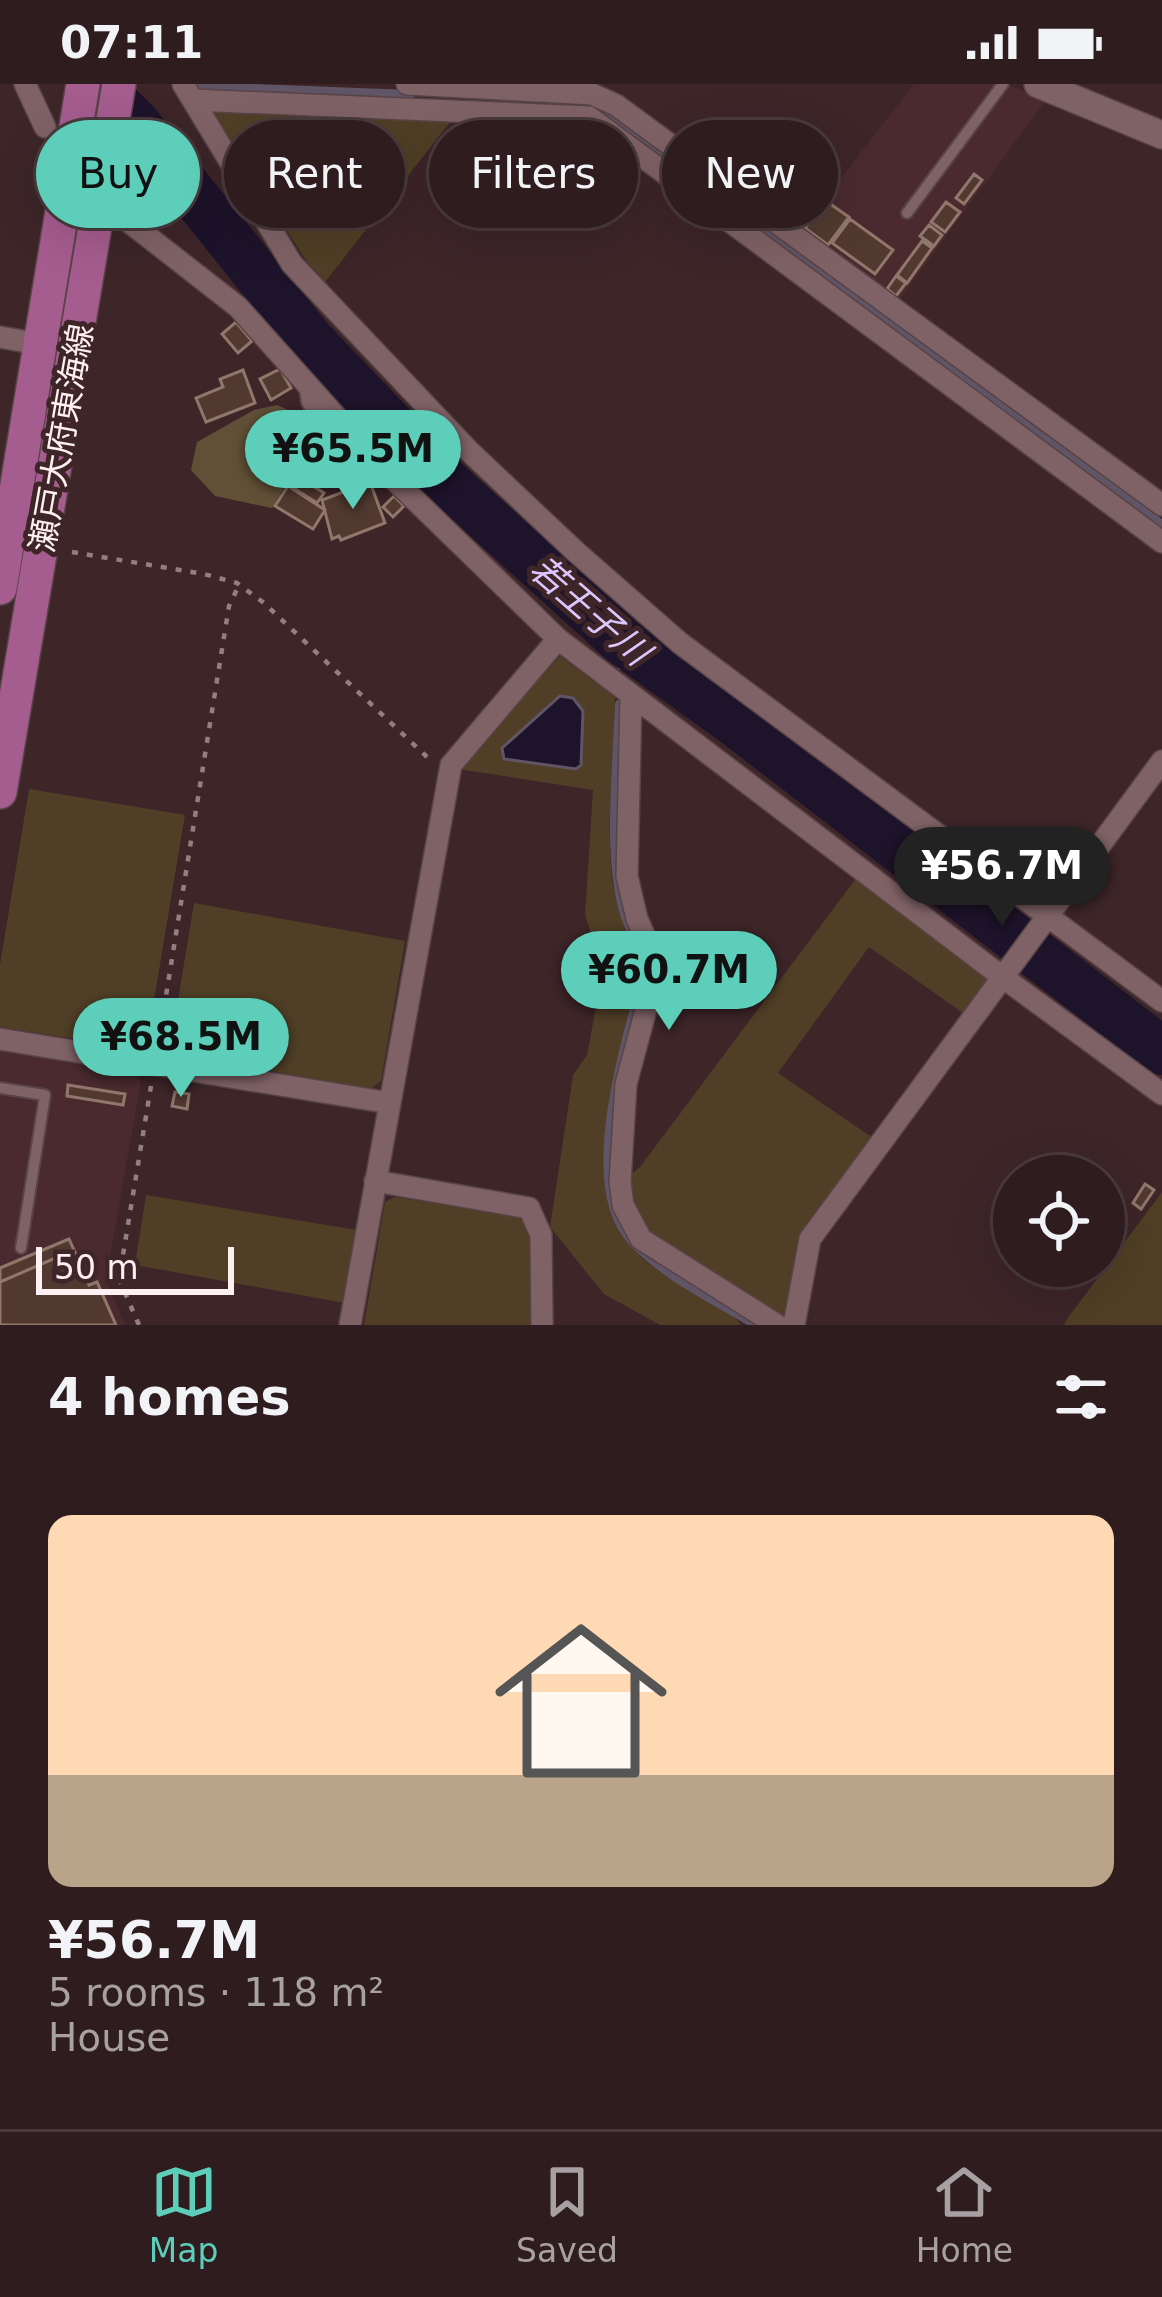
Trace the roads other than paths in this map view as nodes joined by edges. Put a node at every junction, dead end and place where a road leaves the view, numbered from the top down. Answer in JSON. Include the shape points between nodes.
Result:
{"nodes":[{"id":1,"x":25,"y":84,"type":"edge"},
{"id":2,"x":83,"y":84,"type":"edge"},
{"id":3,"x":119,"y":84,"type":"edge"},
{"id":4,"x":407,"y":84,"type":"edge"},
{"id":5,"x":1003,"y":84,"type":"edge"},
{"id":6,"x":1038,"y":84,"type":"edge"},
{"id":7,"x":189,"y":92,"type":"edge"},
{"id":8,"x":57,"y":120,"type":"edge"},
{"id":9,"x":62,"y":120,"type":"edge"},
{"id":10,"x":1162,"y":135,"type":"edge"},
{"id":11,"x":907,"y":213,"type":"dead end"},
{"id":12,"x":50,"y":228,"type":"edge"},
{"id":13,"x":137,"y":228,"type":"edge"},
{"id":14,"x":0,"y":337,"type":"edge"},
{"id":15,"x":39,"y":344,"type":"junction"},
{"id":16,"x":304,"y":379,"type":"junction"},
{"id":17,"x":338,"y":469,"type":"dead end"},
{"id":18,"x":1162,"y":505,"type":"edge"},
{"id":19,"x":1162,"y":542,"type":"edge"},
{"id":20,"x":0,"y":588,"type":"edge"},
{"id":21,"x":558,"y":639,"type":"junction"},
{"id":22,"x":631,"y":695,"type":"junction"},
{"id":23,"x":1162,"y":761,"type":"edge"},
{"id":24,"x":0,"y":792,"type":"edge"},
{"id":25,"x":1048,"y":917,"type":"junction"},
{"id":26,"x":1001,"y":976,"type":"junction"},
{"id":27,"x":1162,"y":1001,"type":"edge"},
{"id":28,"x":0,"y":1039,"type":"edge"},
{"id":29,"x":0,"y":1088,"type":"edge"},
{"id":30,"x":1162,"y":1094,"type":"edge"},
{"id":31,"x":390,"y":1103,"type":"junction"},
{"id":32,"x":375,"y":1181,"type":"junction"},
{"id":33,"x":21,"y":1248,"type":"dead end"},
{"id":34,"x":350,"y":1325,"type":"edge"},
{"id":35,"x":542,"y":1325,"type":"edge"},
{"id":36,"x":777,"y":1325,"type":"edge"},
{"id":37,"x":794,"y":1325,"type":"edge"}],
"edges":[{"from":1,"to":8,"type":"street"},
{"from":2,"to":9,"type":"main road","name":"瀬戸大府東海線"},
{"from":3,"to":24,"type":"main road","name":"瀬戸大府東海線"},
{"from":4,"to":18,"type":"street","via":[[592,94],[616,105]]},
{"from":5,"to":11,"type":"lane"},
{"from":6,"to":10,"type":"street"},
{"from":7,"to":19,"type":"street","via":[[589,117]]},
{"from":7,"to":25,"type":"street","via":[[292,264],[469,451],[680,643]]},
{"from":12,"to":15,"type":"main road","name":"瀬戸大府東海線"},
{"from":13,"to":16,"type":"street","via":[[238,307]]},
{"from":14,"to":15,"type":"street"},
{"from":15,"to":20,"type":"main road","name":"瀬戸大府東海線"},
{"from":16,"to":17,"type":"lane"},
{"from":16,"to":21,"type":"street","via":[[380,466]]},
{"from":21,"to":22,"type":"street"},
{"from":21,"to":31,"type":"street","via":[[451,765]]},
{"from":22,"to":26,"type":"street"},
{"from":22,"to":36,"type":"street","via":[[627,876],[655,976],[626,1084],[623,1205],[640,1239]]},
{"from":23,"to":25,"type":"street"},
{"from":25,"to":26,"type":"street"},
{"from":25,"to":27,"type":"street"},
{"from":26,"to":30,"type":"street"},
{"from":26,"to":37,"type":"street","via":[[810,1239]]},
{"from":28,"to":31,"type":"street"},
{"from":29,"to":33,"type":"lane","via":[[45,1096]]},
{"from":31,"to":32,"type":"street"},
{"from":32,"to":34,"type":"street"},
{"from":32,"to":35,"type":"street","via":[[529,1208],[541,1234]]}]}
